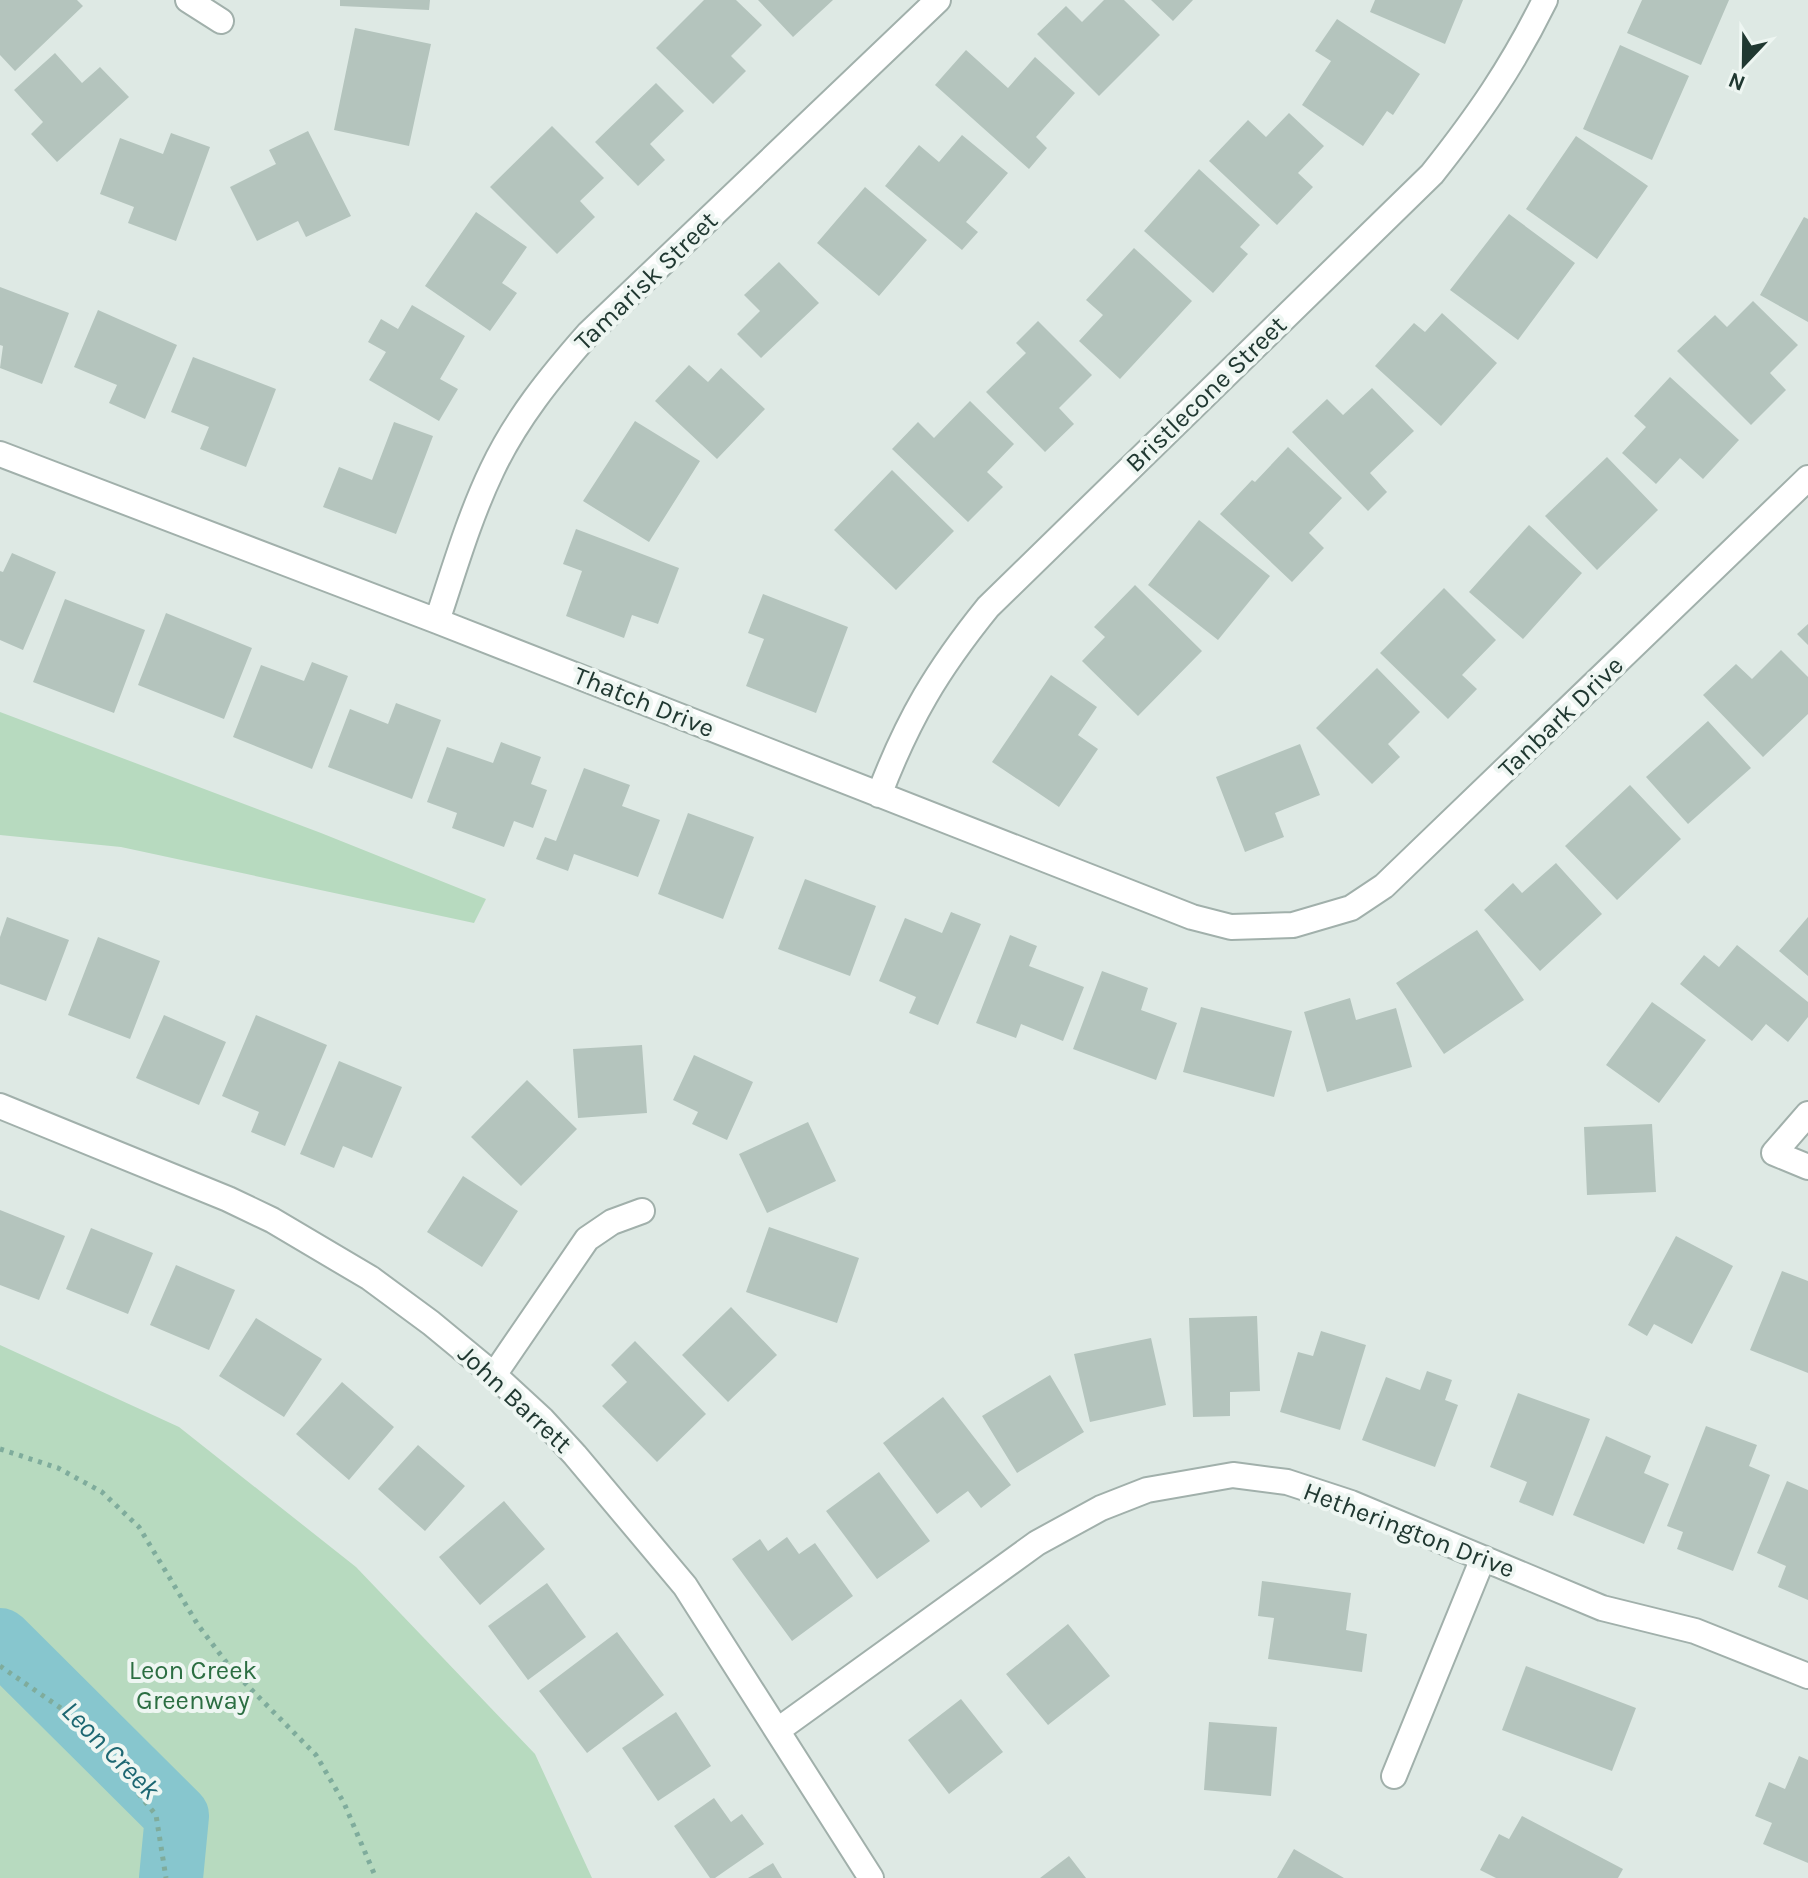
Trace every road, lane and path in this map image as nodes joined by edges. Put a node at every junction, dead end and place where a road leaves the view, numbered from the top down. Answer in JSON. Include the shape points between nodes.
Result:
{"nodes":[{"id":1,"x":188,"y":0,"type":"edge"},
{"id":2,"x":938,"y":0,"type":"edge"},
{"id":3,"x":1545,"y":0,"type":"edge"},
{"id":4,"x":221,"y":21,"type":"dead end"},
{"id":5,"x":0,"y":454,"type":"edge"},
{"id":6,"x":1808,"y":478,"type":"edge"},
{"id":7,"x":437,"y":621,"type":"junction"},
{"id":8,"x":879,"y":795,"type":"junction"},
{"id":9,"x":1293,"y":925,"type":"joint"},
{"id":10,"x":0,"y":1106,"type":"edge"},
{"id":11,"x":1808,"y":1114,"type":"edge"},
{"id":12,"x":1808,"y":1167,"type":"edge"},
{"id":13,"x":642,"y":1211,"type":"dead end"},
{"id":14,"x":494,"y":1375,"type":"junction"},
{"id":15,"x":0,"y":1449,"type":"edge"},
{"id":16,"x":1483,"y":1558,"type":"junction"},
{"id":17,"x":0,"y":1666,"type":"edge"},
{"id":18,"x":1808,"y":1676,"type":"edge"},
{"id":19,"x":778,"y":1730,"type":"junction"},
{"id":20,"x":1394,"y":1776,"type":"dead end"},
{"id":21,"x":166,"y":1878,"type":"edge"},
{"id":22,"x":376,"y":1878,"type":"edge"},
{"id":23,"x":871,"y":1878,"type":"edge"}],
"edges":[{"from":1,"to":4,"type":"street"},
{"from":2,"to":7,"type":"street","name":"Tamarisk Street","via":[[588,334],[552,375],[492,469]]},
{"from":3,"to":8,"type":"street","name":"Bristlecone Street","via":[[1479,115],[1432,174],[988,607],[924,694]]},
{"from":5,"to":7,"type":"street","name":"Thatch Drive"},
{"from":6,"to":9,"type":"street","name":"Tanbark Drive","via":[[1384,886],[1351,908]]},
{"from":7,"to":8,"type":"street","name":"Thatch Drive"},
{"from":8,"to":9,"type":"street","name":"Thatch Drive","via":[[1192,917],[1231,927]]},
{"from":10,"to":14,"type":"street","name":"John Barrett","via":[[272,1220],[370,1278]]},
{"from":11,"to":12,"type":"street","via":[[1774,1153]]},
{"from":13,"to":14,"type":"street","via":[[587,1239]]},
{"from":14,"to":19,"type":"street","name":"John Barrett","via":[[575,1455],[685,1586]]},
{"from":15,"to":22,"type":"path","via":[[58,1468],[102,1492],[139,1527],[198,1625],[233,1671],[316,1755],[344,1803]]},
{"from":16,"to":18,"type":"street","name":"Hetherington Drive","via":[[1602,1608],[1695,1631]]},
{"from":16,"to":19,"type":"street","name":"Hetherington Drive","via":[[1287,1482],[1233,1475],[1147,1490],[1037,1543]]},
{"from":16,"to":20,"type":"street"},
{"from":17,"to":21,"type":"path","via":[[78,1720],[156,1815]]},
{"from":19,"to":23,"type":"street","name":"John Barrett"}]}
